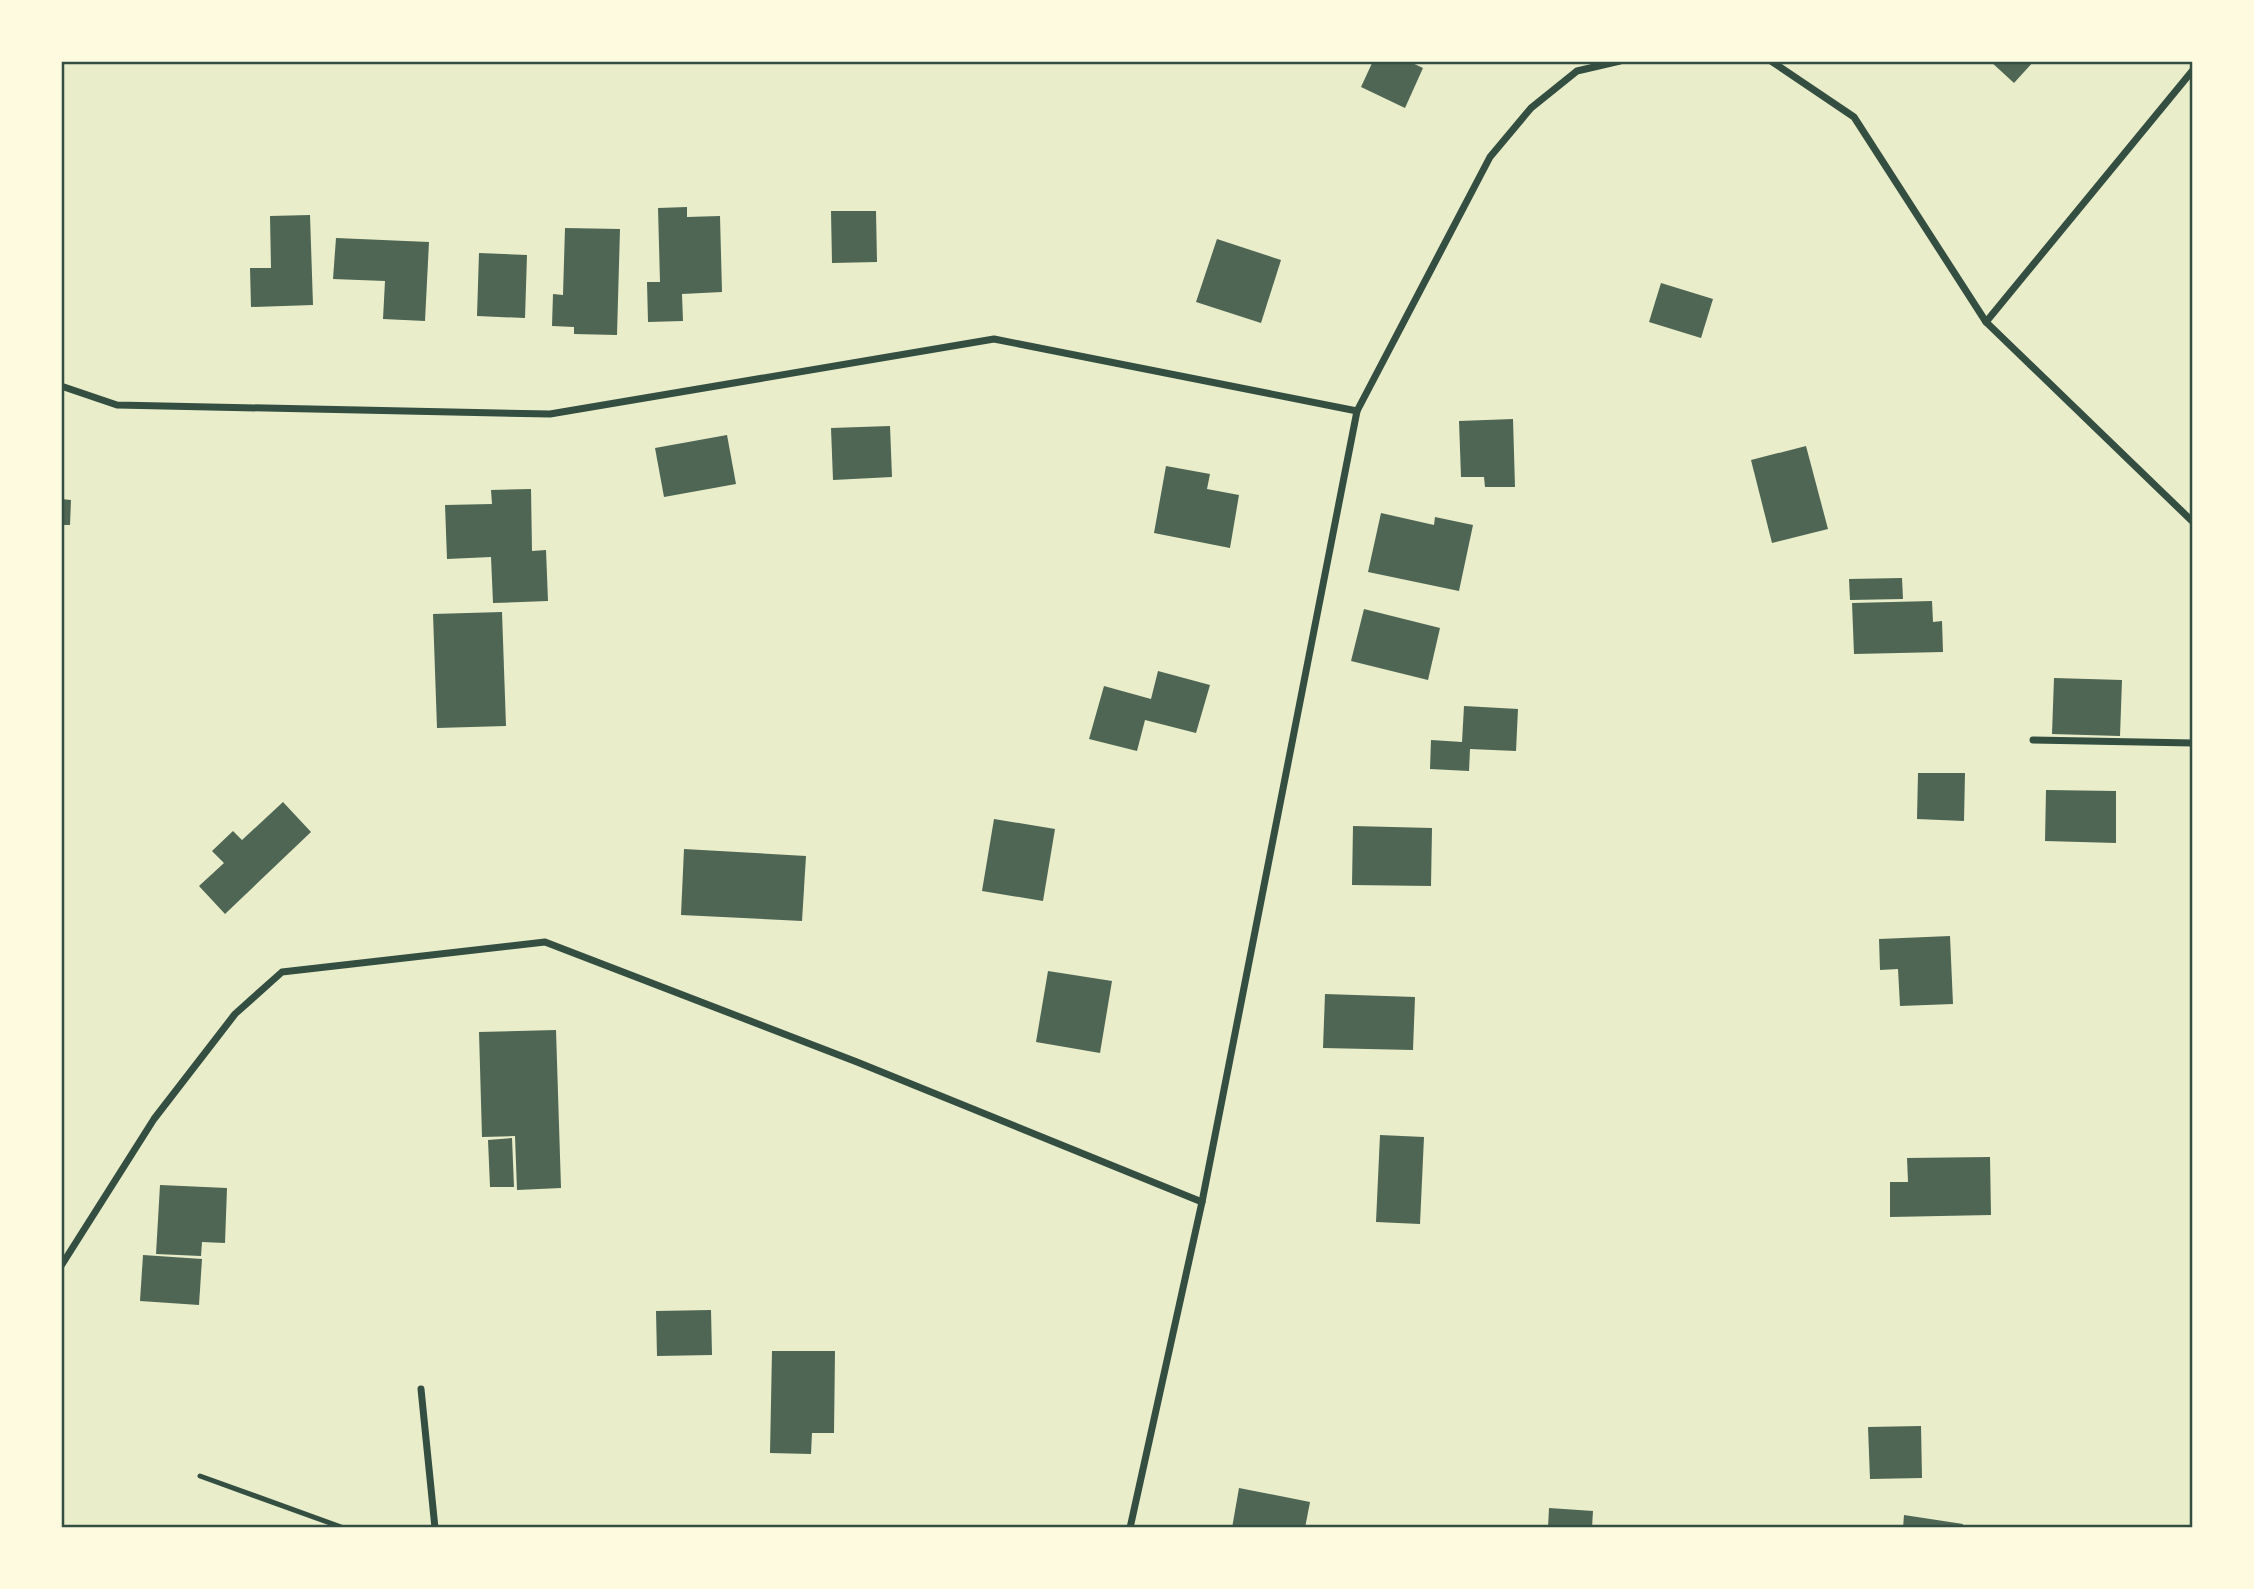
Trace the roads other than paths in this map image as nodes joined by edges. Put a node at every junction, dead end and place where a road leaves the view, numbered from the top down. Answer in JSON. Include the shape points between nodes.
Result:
{"nodes":[{"id":1,"x":1620,"y":61,"type":"edge"},
{"id":2,"x":1771,"y":61,"type":"edge"},
{"id":3,"x":2193,"y":70,"type":"edge"},
{"id":4,"x":1986,"y":322,"type":"junction"},
{"id":5,"x":61,"y":386,"type":"edge"},
{"id":6,"x":1357,"y":411,"type":"junction"},
{"id":7,"x":2193,"y":522,"type":"edge"},
{"id":8,"x":2034,"y":740,"type":"dead end"},
{"id":9,"x":2193,"y":743,"type":"edge"},
{"id":10,"x":1202,"y":1202,"type":"junction"},
{"id":11,"x":61,"y":1266,"type":"edge"},
{"id":12,"x":421,"y":1389,"type":"dead end"},
{"id":13,"x":200,"y":1476,"type":"dead end"},
{"id":14,"x":344,"y":1528,"type":"edge"},
{"id":15,"x":435,"y":1528,"type":"edge"},
{"id":16,"x":1129,"y":1528,"type":"edge"}],
"edges":[{"from":1,"to":6,"type":"street","via":[[1577,71],[1531,108],[1490,157]]},
{"from":2,"to":4,"type":"street","via":[[1854,117]]},
{"from":3,"to":4,"type":"street"},
{"from":4,"to":7,"type":"street"},
{"from":5,"to":6,"type":"street","via":[[117,405],[550,414],[994,339]]},
{"from":6,"to":10,"type":"street"},
{"from":8,"to":9,"type":"street"},
{"from":10,"to":11,"type":"street","via":[[545,942],[282,972],[235,1014],[154,1119]]},
{"from":10,"to":16,"type":"street"},
{"from":12,"to":15,"type":"street"},
{"from":13,"to":14,"type":"lane"}]}
